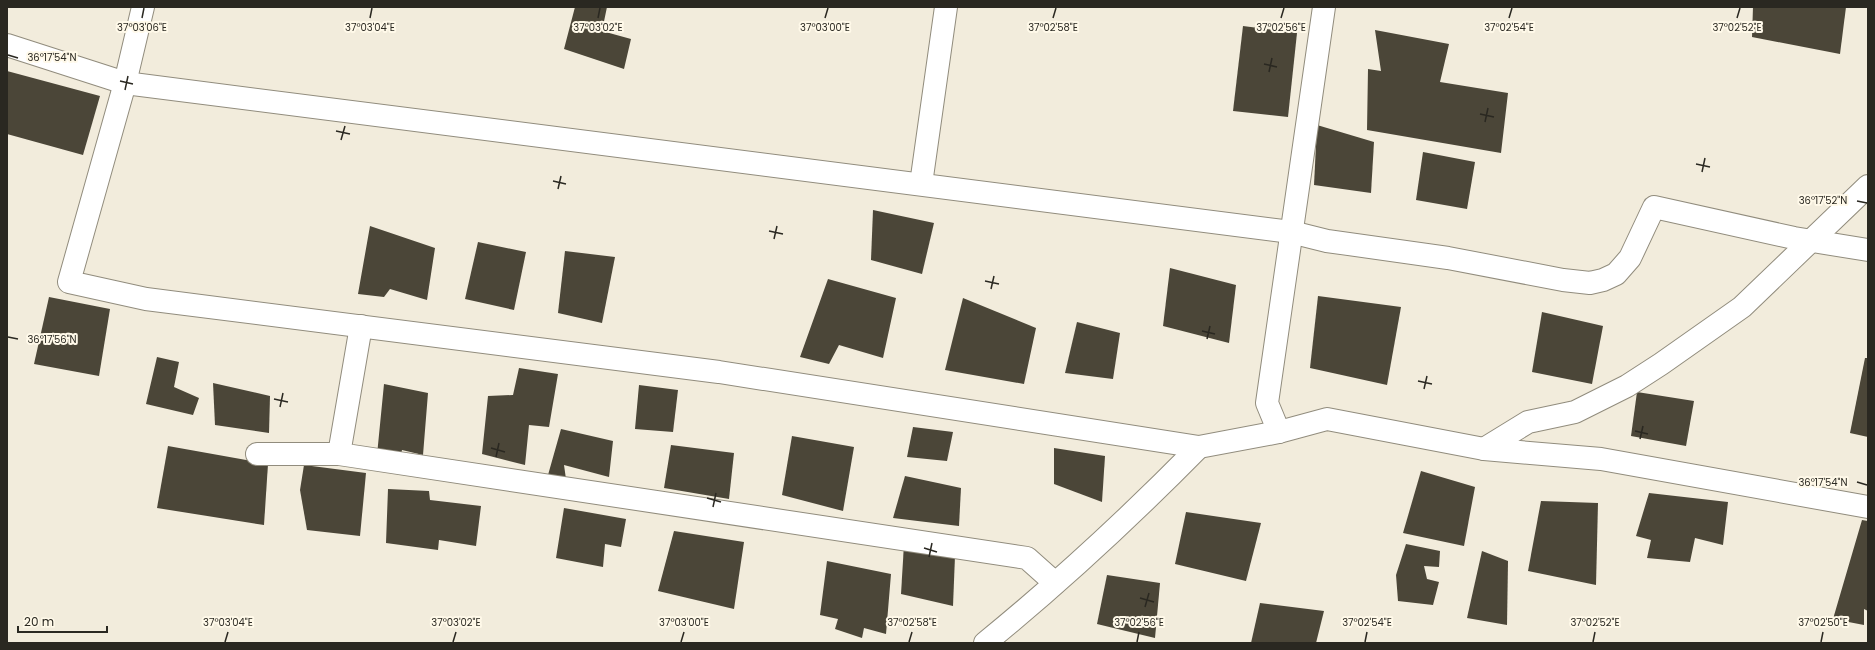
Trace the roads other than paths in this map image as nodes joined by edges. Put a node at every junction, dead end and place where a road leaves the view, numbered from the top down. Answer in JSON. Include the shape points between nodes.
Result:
{"nodes":[{"id":1,"x":143,"y":7,"type":"edge"},
{"id":2,"x":946,"y":7,"type":"edge"},
{"id":3,"x":1324,"y":7,"type":"edge"},
{"id":4,"x":7,"y":45,"type":"edge"},
{"id":5,"x":125,"y":83,"type":"junction"},
{"id":6,"x":921,"y":184,"type":"junction"},
{"id":7,"x":1868,"y":186,"type":"edge"},
{"id":8,"x":1291,"y":232,"type":"junction"},
{"id":9,"x":1810,"y":241,"type":"junction"},
{"id":10,"x":1868,"y":250,"type":"edge"},
{"id":11,"x":361,"y":326,"type":"junction"},
{"id":12,"x":1279,"y":432,"type":"junction"},
{"id":13,"x":1199,"y":447,"type":"junction"},
{"id":14,"x":1484,"y":449,"type":"junction"},
{"id":15,"x":257,"y":454,"type":"dead end"},
{"id":16,"x":339,"y":454,"type":"junction"},
{"id":17,"x":1868,"y":507,"type":"edge"},
{"id":18,"x":1055,"y":583,"type":"junction"},
{"id":19,"x":985,"y":643,"type":"edge"}],
"edges":[{"from":1,"to":5,"type":"street"},
{"from":2,"to":6,"type":"street"},
{"from":3,"to":8,"type":"street"},
{"from":4,"to":5,"type":"street"},
{"from":5,"to":6,"type":"street"},
{"from":5,"to":11,"type":"street","via":[[69,282],[146,299]]},
{"from":6,"to":8,"type":"street"},
{"from":7,"to":9,"type":"street"},
{"from":8,"to":9,"type":"street","via":[[1327,241],[1448,258],[1590,283],[1616,274],[1630,258],[1654,207]]},
{"from":8,"to":12,"type":"street","via":[[1267,403]]},
{"from":9,"to":10,"type":"street"},
{"from":9,"to":14,"type":"street","via":[[1742,307],[1627,386],[1575,412],[1528,422]]},
{"from":11,"to":13,"type":"street","via":[[719,372]]},
{"from":11,"to":16,"type":"street"},
{"from":12,"to":13,"type":"street"},
{"from":12,"to":14,"type":"street","via":[[1327,419]]},
{"from":13,"to":18,"type":"street","via":[[1136,510]]},
{"from":14,"to":17,"type":"street","via":[[1601,459]]},
{"from":15,"to":16,"type":"street"},
{"from":16,"to":18,"type":"street","via":[[1027,558]]},
{"from":18,"to":19,"type":"street"}]}
